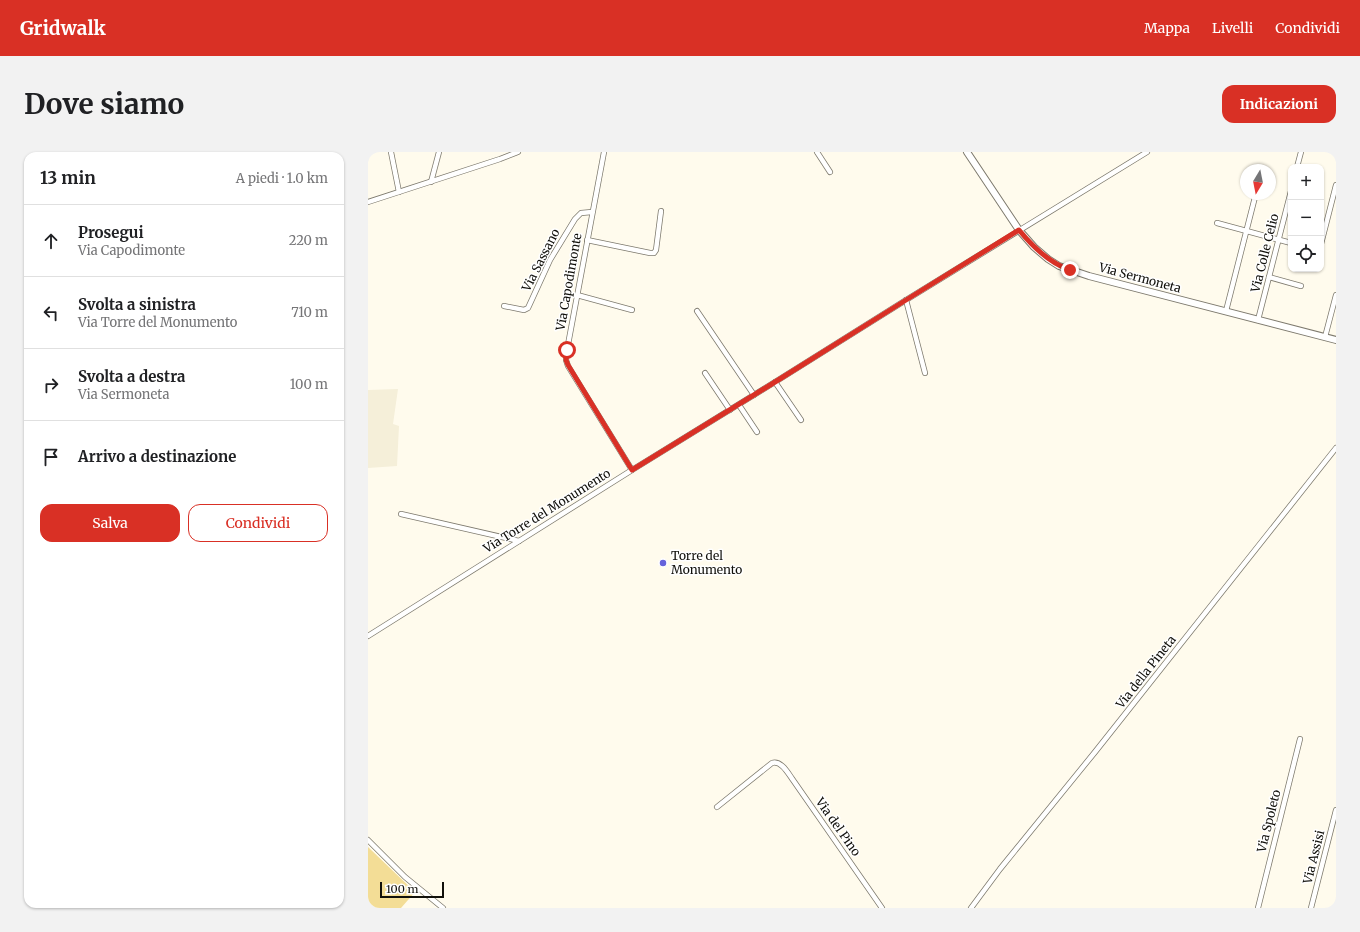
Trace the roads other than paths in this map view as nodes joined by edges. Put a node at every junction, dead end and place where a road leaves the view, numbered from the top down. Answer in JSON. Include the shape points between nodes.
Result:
{"nodes":[{"id":1,"x":391,"y":152,"type":"edge"},
{"id":2,"x":439,"y":152,"type":"edge"},
{"id":3,"x":518,"y":152,"type":"edge"},
{"id":4,"x":604,"y":152,"type":"edge"},
{"id":5,"x":817,"y":152,"type":"edge"},
{"id":6,"x":967,"y":152,"type":"edge"},
{"id":7,"x":1147,"y":152,"type":"edge"},
{"id":8,"x":1301,"y":152,"type":"edge"},
{"id":9,"x":1298,"y":164,"type":"edge"},
{"id":10,"x":830,"y":172,"type":"dead end"},
{"id":11,"x":431,"y":182,"type":"junction"},
{"id":12,"x":1336,"y":185,"type":"edge"},
{"id":13,"x":399,"y":192,"type":"junction"},
{"id":14,"x":1255,"y":200,"type":"edge"},
{"id":15,"x":1289,"y":200,"type":"edge"},
{"id":16,"x":368,"y":202,"type":"edge"},
{"id":17,"x":661,"y":211,"type":"dead end"},
{"id":18,"x":592,"y":212,"type":"junction"},
{"id":19,"x":1217,"y":223,"type":"dead end"},
{"id":20,"x":1019,"y":230,"type":"junction"},
{"id":21,"x":1247,"y":231,"type":"junction"},
{"id":22,"x":1323,"y":236,"type":"edge"},
{"id":23,"x":587,"y":240,"type":"junction"},
{"id":24,"x":1279,"y":240,"type":"junction"},
{"id":25,"x":1288,"y":242,"type":"edge"},
{"id":26,"x":1269,"y":277,"type":"junction"},
{"id":27,"x":1301,"y":286,"type":"dead end"},
{"id":28,"x":577,"y":295,"type":"junction"},
{"id":29,"x":1336,"y":295,"type":"edge"},
{"id":30,"x":906,"y":300,"type":"junction"},
{"id":31,"x":504,"y":306,"type":"dead end"},
{"id":32,"x":632,"y":310,"type":"dead end"},
{"id":33,"x":697,"y":311,"type":"dead end"},
{"id":34,"x":1226,"y":311,"type":"junction"},
{"id":35,"x":1258,"y":320,"type":"junction"},
{"id":36,"x":1325,"y":337,"type":"junction"},
{"id":37,"x":1336,"y":340,"type":"edge"},
{"id":38,"x":705,"y":373,"type":"dead end"},
{"id":39,"x":925,"y":373,"type":"dead end"},
{"id":40,"x":775,"y":382,"type":"junction"},
{"id":41,"x":754,"y":396,"type":"junction"},
{"id":42,"x":739,"y":405,"type":"junction"},
{"id":43,"x":730,"y":410,"type":"junction"},
{"id":44,"x":801,"y":420,"type":"dead end"},
{"id":45,"x":757,"y":432,"type":"dead end"},
{"id":46,"x":1336,"y":448,"type":"edge"},
{"id":47,"x":632,"y":470,"type":"junction"},
{"id":48,"x":401,"y":514,"type":"dead end"},
{"id":49,"x":519,"y":541,"type":"junction"},
{"id":50,"x":368,"y":636,"type":"edge"},
{"id":51,"x":1300,"y":739,"type":"dead end"},
{"id":52,"x":717,"y":807,"type":"dead end"},
{"id":53,"x":1336,"y":810,"type":"edge"},
{"id":54,"x":368,"y":840,"type":"edge"},
{"id":55,"x":443,"y":908,"type":"edge"},
{"id":56,"x":882,"y":908,"type":"edge"},
{"id":57,"x":970,"y":908,"type":"edge"},
{"id":58,"x":1258,"y":908,"type":"edge"},
{"id":59,"x":1311,"y":908,"type":"edge"}],
"edges":[{"from":1,"to":13,"type":"street"},
{"from":2,"to":11,"type":"street"},
{"from":3,"to":11,"type":"street"},
{"from":4,"to":18,"type":"street","name":"Via Capodimonte"},
{"from":5,"to":10,"type":"street"},
{"from":6,"to":20,"type":"street","name":"Via Sermoneta"},
{"from":7,"to":20,"type":"street","name":"Via Torre del Monumento"},
{"from":8,"to":9,"type":"street"},
{"from":11,"to":13,"type":"street"},
{"from":12,"to":22,"type":"street"},
{"from":13,"to":16,"type":"street"},
{"from":14,"to":21,"type":"street"},
{"from":15,"to":24,"type":"street","name":"Via Colle Celio"},
{"from":17,"to":23,"type":"street","via":[[654,253]]},
{"from":18,"to":23,"type":"street","name":"Via Capodimonte"},
{"from":18,"to":31,"type":"street","name":"Via Sassano","via":[[581,213],[575,219],[550,260],[528,308],[524,310]]},
{"from":19,"to":21,"type":"street"},
{"from":20,"to":30,"type":"street","name":"Via Torre del Monumento"},
{"from":20,"to":34,"type":"street","name":"Via Sermoneta","via":[[1041,254],[1063,268]]},
{"from":21,"to":24,"type":"street"},
{"from":21,"to":34,"type":"street"},
{"from":23,"to":28,"type":"street","name":"Via Capodimonte"},
{"from":24,"to":25,"type":"street"},
{"from":24,"to":26,"type":"street","name":"Via Colle Celio"},
{"from":26,"to":27,"type":"street"},
{"from":26,"to":35,"type":"street","name":"Via Colle Celio"},
{"from":28,"to":32,"type":"street"},
{"from":28,"to":47,"type":"street","name":"Via Capodimonte","via":[[567,363]]},
{"from":29,"to":36,"type":"street"},
{"from":30,"to":39,"type":"street"},
{"from":30,"to":40,"type":"street","name":"Via Torre del Monumento"},
{"from":33,"to":41,"type":"street"},
{"from":34,"to":35,"type":"street","name":"Via Sermoneta"},
{"from":35,"to":36,"type":"street","name":"Via Sermoneta"},
{"from":36,"to":37,"type":"street","name":"Via Sermoneta"},
{"from":38,"to":43,"type":"street"},
{"from":40,"to":41,"type":"street","name":"Via Torre del Monumento"},
{"from":40,"to":44,"type":"street"},
{"from":41,"to":42,"type":"street","name":"Via Torre del Monumento"},
{"from":42,"to":43,"type":"street","name":"Via Torre del Monumento"},
{"from":42,"to":45,"type":"street"},
{"from":43,"to":47,"type":"street","name":"Via Torre del Monumento"},
{"from":46,"to":57,"type":"street","name":"Via della Pineta"},
{"from":47,"to":49,"type":"street","name":"Via Torre del Monumento"},
{"from":48,"to":49,"type":"street"},
{"from":49,"to":50,"type":"street","name":"Via Torre del Monumento"},
{"from":51,"to":58,"type":"street","name":"Via Spoleto"},
{"from":52,"to":56,"type":"street","name":"Via del Pino","via":[[774,762],[782,766]]},
{"from":53,"to":59,"type":"street","name":"Via Assisi"},
{"from":54,"to":55,"type":"street","via":[[407,880]]}]}
